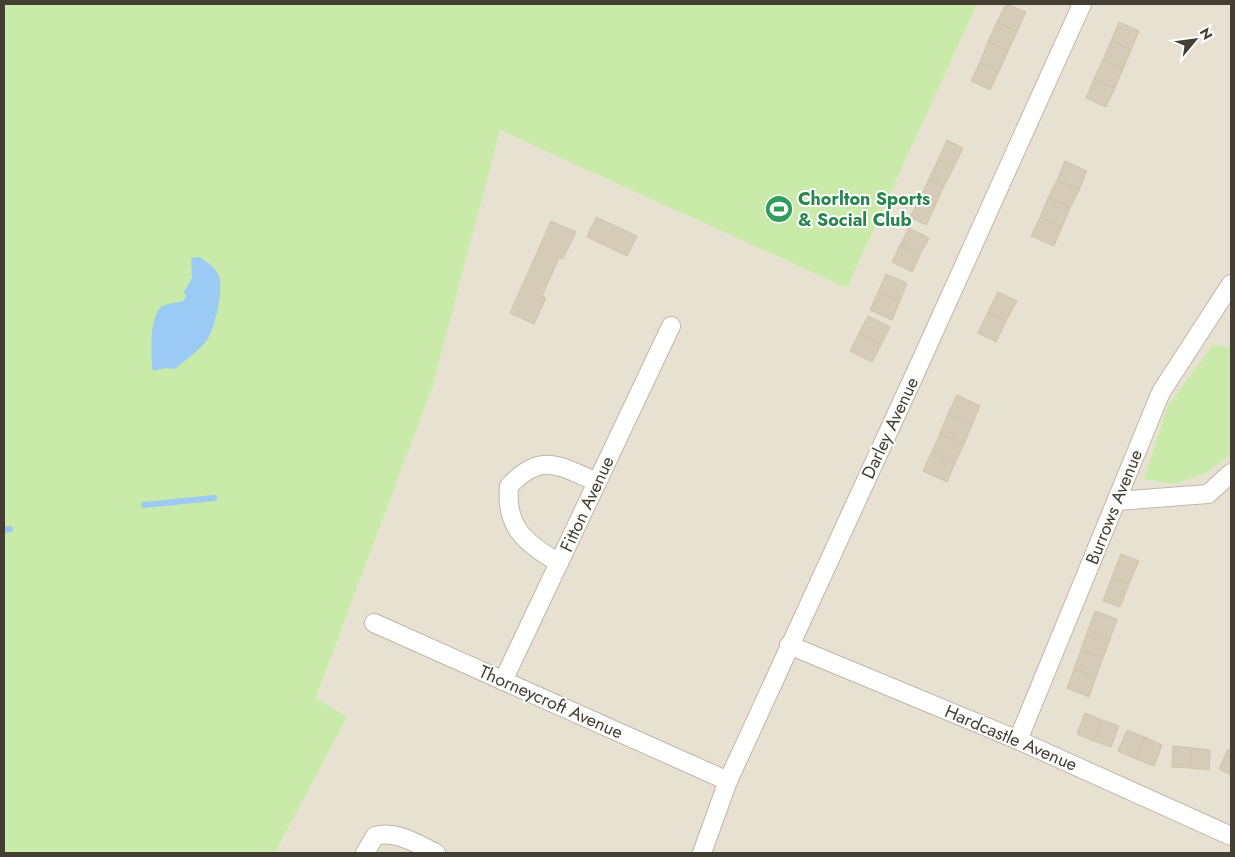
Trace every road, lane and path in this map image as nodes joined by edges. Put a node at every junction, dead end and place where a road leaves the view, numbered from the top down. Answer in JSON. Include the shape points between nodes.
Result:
{"nodes":[{"id":1,"x":1082,"y":4,"type":"edge"},
{"id":2,"x":1229,"y":295,"type":"edge"},
{"id":3,"x":671,"y":326,"type":"dead end"},
{"id":4,"x":1231,"y":473,"type":"edge"},
{"id":5,"x":597,"y":482,"type":"junction"},
{"id":6,"x":1118,"y":501,"type":"junction"},
{"id":7,"x":559,"y":563,"type":"junction"},
{"id":8,"x":374,"y":623,"type":"dead end"},
{"id":9,"x":789,"y":645,"type":"junction"},
{"id":10,"x":503,"y":681,"type":"junction"},
{"id":11,"x":1018,"y":740,"type":"junction"},
{"id":12,"x":728,"y":781,"type":"junction"},
{"id":13,"x":1231,"y":836,"type":"edge"},
{"id":14,"x":365,"y":853,"type":"edge"},
{"id":15,"x":436,"y":853,"type":"edge"},
{"id":16,"x":702,"y":853,"type":"edge"}],
"edges":[{"from":1,"to":9,"type":"street","name":"Darley Avenue"},
{"from":2,"to":6,"type":"street","name":"Burrows Avenue","via":[[1161,392]]},
{"from":3,"to":5,"type":"street","name":"Fitton Avenue"},
{"from":4,"to":6,"type":"street","via":[[1208,494]]},
{"from":5,"to":7,"type":"street","name":"Fitton Avenue"},
{"from":5,"to":7,"type":"street","via":[[542,463],[524,471],[509,486],[509,515],[519,532],[535,548]]},
{"from":6,"to":11,"type":"street","name":"Burrows Avenue"},
{"from":7,"to":10,"type":"street","name":"Fitton Avenue"},
{"from":8,"to":10,"type":"street","name":"Thorneycroft Avenue"},
{"from":9,"to":11,"type":"street","name":"Hardcastle Avenue"},
{"from":9,"to":12,"type":"street","name":"Darley Avenue"},
{"from":10,"to":12,"type":"street","name":"Thorneycroft Avenue"},
{"from":11,"to":13,"type":"street","name":"Hardcastle Avenue"},
{"from":12,"to":16,"type":"street","name":"Darley Avenue"},
{"from":14,"to":15,"type":"street","via":[[374,836],[384,833],[400,836]]}]}
